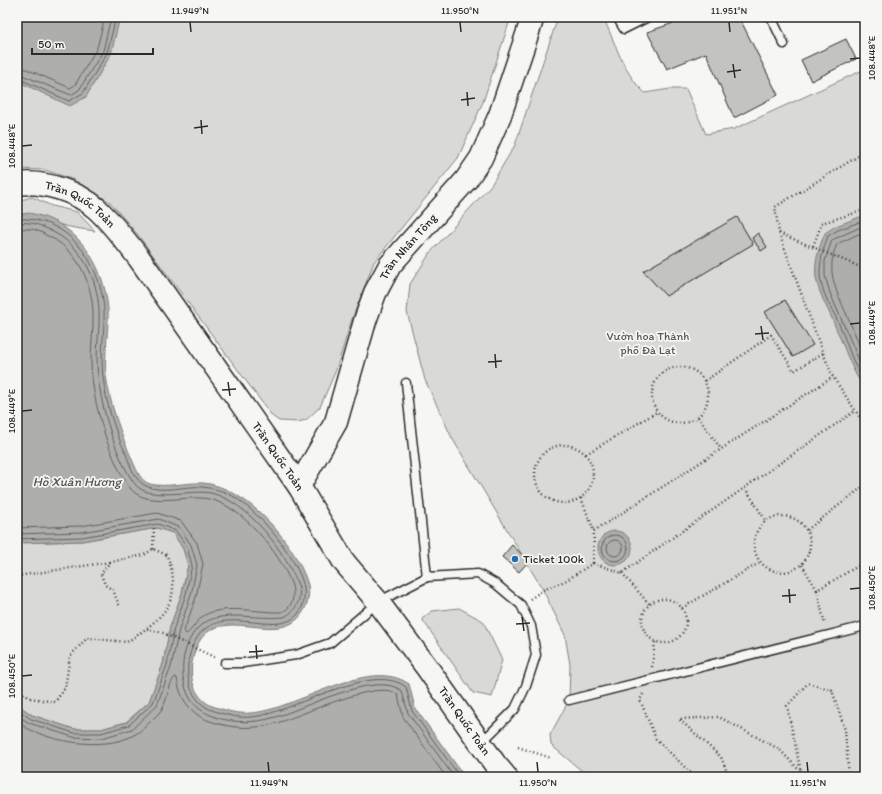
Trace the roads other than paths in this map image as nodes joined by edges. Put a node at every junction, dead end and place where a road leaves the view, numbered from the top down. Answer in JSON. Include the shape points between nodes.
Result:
{"nodes":[{"id":1,"x":533,"y":17,"type":"edge"},
{"id":2,"x":617,"y":17,"type":"edge"},
{"id":3,"x":648,"y":17,"type":"edge"},
{"id":4,"x":771,"y":17,"type":"edge"},
{"id":5,"x":784,"y":44,"type":"dead end"},
{"id":6,"x":17,"y":184,"type":"edge"},
{"id":7,"x":406,"y":383,"type":"dead end"},
{"id":8,"x":299,"y":486,"type":"junction"},
{"id":9,"x":427,"y":577,"type":"junction"},
{"id":10,"x":378,"y":602,"type":"junction"},
{"id":11,"x":865,"y":626,"type":"edge"},
{"id":12,"x":225,"y":663,"type":"dead end"},
{"id":13,"x":570,"y":700,"type":"dead end"},
{"id":14,"x":480,"y":743,"type":"junction"},
{"id":15,"x":506,"y":777,"type":"edge"}],
"edges":[{"from":1,"to":8,"type":"main road","name":"Trần Nhân Tông","via":[[500,115],[481,158],[466,180],[390,265],[375,293],[336,422]]},
{"from":2,"to":3,"type":"lane","via":[[624,29]]},
{"from":4,"to":5,"type":"lane"},
{"from":6,"to":8,"type":"main road","name":"Trần Quốc Toản","via":[[60,188],[96,208],[118,231]]},
{"from":7,"to":9,"type":"lane"},
{"from":8,"to":10,"type":"main road","name":"Trần Quốc Toản","via":[[344,562]]},
{"from":9,"to":10,"type":"lane"},
{"from":9,"to":14,"type":"lane","via":[[478,574],[496,584],[521,604],[531,626],[536,655],[526,686],[515,709]]},
{"from":10,"to":12,"type":"lane","via":[[330,643],[296,655],[243,663]]},
{"from":10,"to":14,"type":"main road","name":"Trần Quốc Toản"},
{"from":11,"to":13,"type":"lane"},
{"from":14,"to":15,"type":"main road","name":"Trần Quốc Toản"}]}
